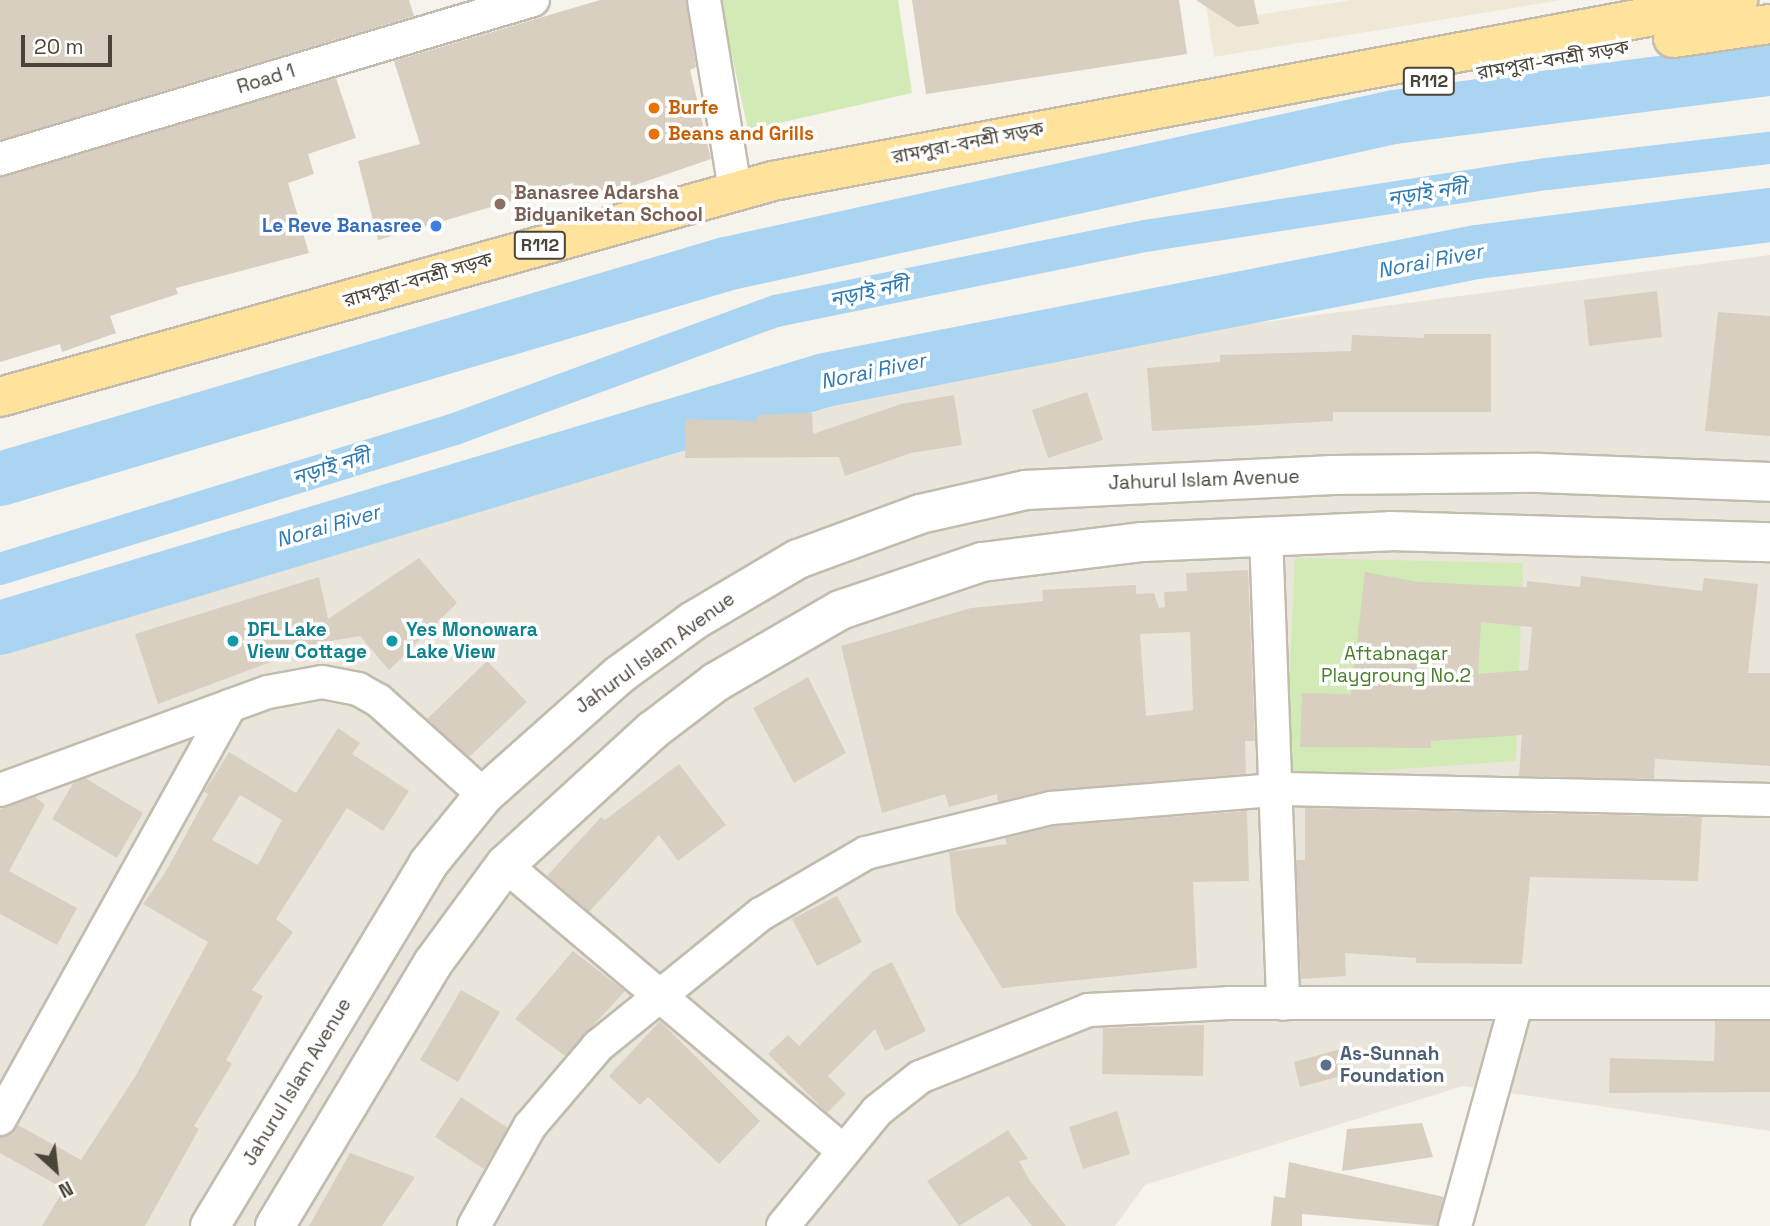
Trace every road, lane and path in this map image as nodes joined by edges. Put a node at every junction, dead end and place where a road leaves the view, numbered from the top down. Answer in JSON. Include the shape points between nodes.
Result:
{"nodes":[{"id":1,"x":533,"y":0,"type":"edge"},
{"id":2,"x":704,"y":0,"type":"edge"},
{"id":3,"x":1738,"y":0,"type":"edge"},
{"id":4,"x":1770,"y":24,"type":"edge"},
{"id":5,"x":1086,"y":121,"type":"junction"},
{"id":6,"x":0,"y":159,"type":"edge"},
{"id":7,"x":736,"y":190,"type":"junction"},
{"id":8,"x":0,"y":397,"type":"edge"},
{"id":9,"x":1770,"y":482,"type":"edge"},
{"id":10,"x":1266,"y":534,"type":"junction"},
{"id":11,"x":1770,"y":542,"type":"edge"},
{"id":12,"x":230,"y":706,"type":"junction"},
{"id":13,"x":1276,"y":789,"type":"junction"},
{"id":14,"x":0,"y":790,"type":"edge"},
{"id":15,"x":484,"y":795,"type":"junction"},
{"id":16,"x":1770,"y":800,"type":"edge"},
{"id":17,"x":505,"y":865,"type":"junction"},
{"id":18,"x":660,"y":997,"type":"junction"},
{"id":19,"x":1283,"y":1003,"type":"junction"},
{"id":20,"x":1770,"y":1003,"type":"edge"},
{"id":21,"x":1516,"y":1004,"type":"junction"},
{"id":22,"x":0,"y":1119,"type":"edge"},
{"id":23,"x":842,"y":1150,"type":"junction"},
{"id":24,"x":480,"y":1224,"type":"edge"},
{"id":25,"x":210,"y":1226,"type":"edge"},
{"id":26,"x":275,"y":1226,"type":"edge"},
{"id":27,"x":783,"y":1226,"type":"edge"},
{"id":28,"x":1455,"y":1226,"type":"edge"}],
"edges":[{"from":1,"to":6,"type":"street","name":"Road 1"},
{"from":2,"to":7,"type":"street"},
{"from":3,"to":5,"type":"main road","name":"রামপুরা-বনশ্রী সড়ক","number":"R112"},
{"from":4,"to":5,"type":"main road","name":"রামপুরা-বনশ্রী সড়ক","number":"R112","via":[[1363,93]]},
{"from":5,"to":7,"type":"main road","name":"রামপুরা-বনশ্রী সড়ক","number":"R112"},
{"from":7,"to":8,"type":"main road","name":"রামপুরা-বনশ্রী সড়ক","number":"R112"},
{"from":9,"to":15,"type":"street","name":"Jahurul Islam Avenue","via":[[1539,473],[1333,475],[1136,481],[967,500],[847,538],[747,587],[619,675]]},
{"from":10,"to":11,"type":"street","via":[[1390,531]]},
{"from":10,"to":13,"type":"street"},
{"from":10,"to":17,"type":"street","via":[[1034,552],[934,575],[840,610],[716,682],[653,730]]},
{"from":12,"to":14,"type":"street"},
{"from":12,"to":15,"type":"street","via":[[297,683],[358,689],[378,700]]},
{"from":12,"to":22,"type":"street"},
{"from":13,"to":16,"type":"street"},
{"from":13,"to":18,"type":"street","via":[[1051,808],[866,853],[761,914]]},
{"from":13,"to":19,"type":"street"},
{"from":15,"to":25,"type":"street","name":"Jahurul Islam Avenue","via":[[428,864]]},
{"from":17,"to":18,"type":"street"},
{"from":17,"to":26,"type":"street","via":[[433,963]]},
{"from":18,"to":23,"type":"street"},
{"from":18,"to":24,"type":"street","via":[[598,1046],[530,1126]]},
{"from":19,"to":21,"type":"street"},
{"from":19,"to":23,"type":"street","via":[[1088,1010],[920,1077]]},
{"from":20,"to":21,"type":"street"},
{"from":21,"to":28,"type":"street"},
{"from":23,"to":27,"type":"street"}]}
